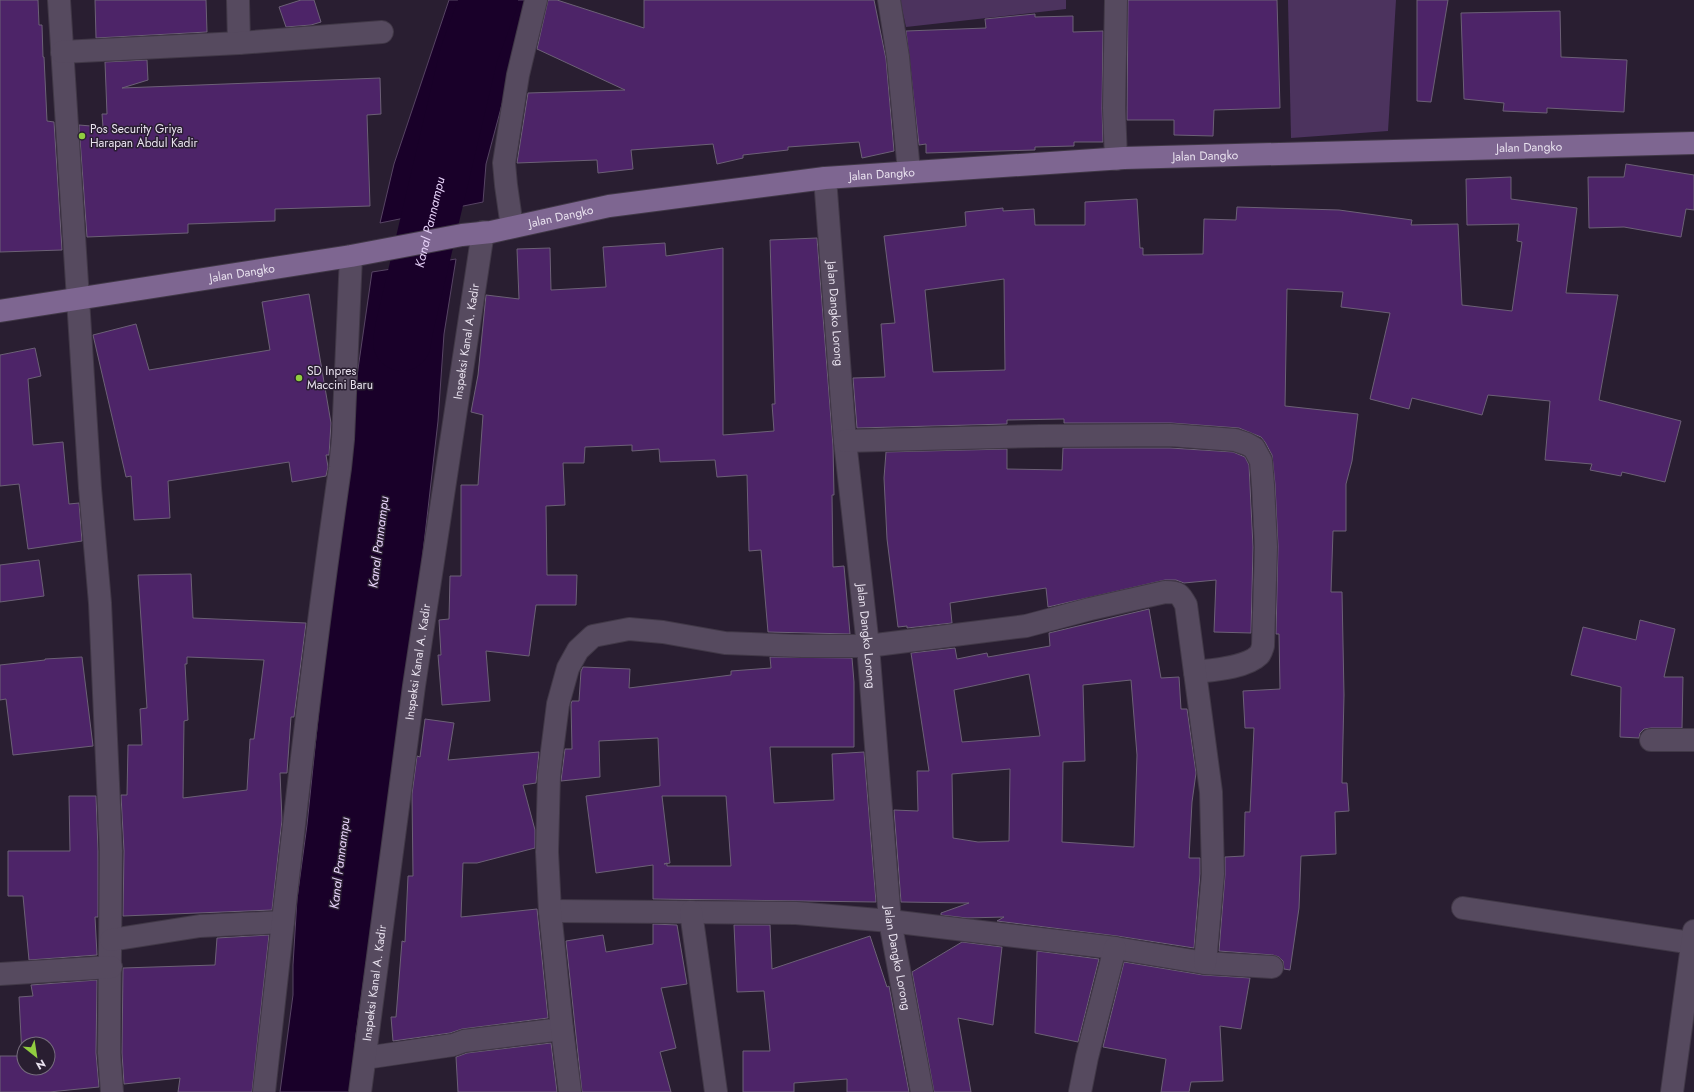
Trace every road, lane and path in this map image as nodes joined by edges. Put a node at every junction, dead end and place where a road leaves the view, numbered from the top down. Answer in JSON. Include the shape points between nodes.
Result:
{"nodes":[{"id":1,"x":59,"y":0,"type":"edge"},
{"id":2,"x":238,"y":0,"type":"edge"},
{"id":3,"x":536,"y":0,"type":"edge"},
{"id":4,"x":889,"y":0,"type":"edge"},
{"id":5,"x":1116,"y":0,"type":"edge"},
{"id":6,"x":382,"y":32,"type":"dead end"},
{"id":7,"x":239,"y":43,"type":"junction"},
{"id":8,"x":62,"y":52,"type":"junction"},
{"id":9,"x":1694,"y":143,"type":"edge"},
{"id":10,"x":1116,"y":159,"type":"junction"},
{"id":11,"x":910,"y":171,"type":"junction"},
{"id":12,"x":825,"y":178,"type":"junction"},
{"id":13,"x":512,"y":227,"type":"junction"},
{"id":14,"x":472,"y":234,"type":"junction"},
{"id":15,"x":359,"y":254,"type":"junction"},
{"id":16,"x":78,"y":298,"type":"junction"},
{"id":17,"x":0,"y":311,"type":"edge"},
{"id":18,"x":845,"y":441,"type":"junction"},
{"id":19,"x":868,"y":646,"type":"junction"},
{"id":20,"x":1195,"y":672,"type":"junction"},
{"id":21,"x":1652,"y":740,"type":"dead end"},
{"id":22,"x":1694,"y":740,"type":"edge"},
{"id":23,"x":1463,"y":908,"type":"dead end"},
{"id":24,"x":550,"y":911,"type":"junction"},
{"id":25,"x":690,"y":912,"type":"junction"},
{"id":26,"x":890,"y":921,"type":"junction"},
{"id":27,"x":283,"y":922,"type":"junction"},
{"id":28,"x":1693,"y":937,"type":"edge"},
{"id":29,"x":110,"y":940,"type":"junction"},
{"id":30,"x":1115,"y":948,"type":"junction"},
{"id":31,"x":1205,"y":963,"type":"junction"},
{"id":32,"x":111,"y":967,"type":"junction"},
{"id":33,"x":1272,"y":967,"type":"dead end"},
{"id":34,"x":0,"y":974,"type":"edge"},
{"id":35,"x":562,"y":1029,"type":"junction"},
{"id":36,"x":364,"y":1058,"type":"junction"},
{"id":37,"x":112,"y":1092,"type":"edge"},
{"id":38,"x":264,"y":1092,"type":"edge"},
{"id":39,"x":360,"y":1092,"type":"edge"},
{"id":40,"x":570,"y":1092,"type":"edge"},
{"id":41,"x":716,"y":1092,"type":"edge"},
{"id":42,"x":922,"y":1092,"type":"edge"},
{"id":43,"x":1080,"y":1092,"type":"edge"},
{"id":44,"x":1672,"y":1092,"type":"edge"}],
"edges":[{"from":1,"to":8,"type":"street"},
{"from":2,"to":7,"type":"street"},
{"from":3,"to":13,"type":"street","via":[[518,75],[504,163]]},
{"from":4,"to":11,"type":"street"},
{"from":5,"to":10,"type":"street"},
{"from":6,"to":7,"type":"street"},
{"from":7,"to":8,"type":"street"},
{"from":8,"to":16,"type":"street"},
{"from":9,"to":10,"type":"main road","name":"Jalan Dangko"},
{"from":10,"to":11,"type":"main road","name":"Jalan Dangko"},
{"from":11,"to":12,"type":"main road","name":"Jalan Dangko"},
{"from":12,"to":13,"type":"main road","name":"Jalan Dangko","via":[[609,206]]},
{"from":12,"to":18,"type":"street","name":"Jalan Dangko Lorong"},
{"from":13,"to":14,"type":"main road","name":"Jalan Dangko"},
{"from":14,"to":15,"type":"main road","name":"Jalan Dangko"},
{"from":14,"to":36,"type":"street","name":"Inspeksi Kanal A. Kadir"},
{"from":15,"to":16,"type":"main road","name":"Jalan Dangko"},
{"from":15,"to":27,"type":"street","via":[[342,446],[311,677]]},
{"from":16,"to":17,"type":"main road","name":"Jalan Dangko"},
{"from":16,"to":29,"type":"street","via":[[100,603],[110,851]]},
{"from":18,"to":19,"type":"street","name":"Jalan Dangko Lorong"},
{"from":18,"to":20,"type":"street","via":[[1170,435],[1236,440],[1254,448],[1261,461],[1264,501],[1264,646],[1260,655],[1246,662],[1226,668]]},
{"from":19,"to":20,"type":"street","via":[[1026,626],[1090,609],[1175,592],[1186,605]]},
{"from":19,"to":24,"type":"street","via":[[725,643],[664,632],[628,629],[593,636],[578,650],[568,668],[558,704],[549,774],[547,852]]},
{"from":19,"to":26,"type":"street","name":"Jalan Dangko Lorong"},
{"from":20,"to":31,"type":"street","via":[[1211,792],[1213,874]]},
{"from":21,"to":22,"type":"street"},
{"from":23,"to":28,"type":"street"},
{"from":24,"to":25,"type":"street"},
{"from":24,"to":35,"type":"street"},
{"from":25,"to":26,"type":"street","via":[[796,913]]},
{"from":25,"to":41,"type":"street"},
{"from":26,"to":30,"type":"street"},
{"from":26,"to":42,"type":"street","name":"Jalan Dangko Lorong"},
{"from":27,"to":29,"type":"street","via":[[200,926]]},
{"from":27,"to":38,"type":"street"},
{"from":28,"to":44,"type":"street"},
{"from":29,"to":32,"type":"street"},
{"from":30,"to":31,"type":"street"},
{"from":30,"to":43,"type":"street"},
{"from":31,"to":33,"type":"street"},
{"from":32,"to":34,"type":"street"},
{"from":32,"to":37,"type":"street","via":[[109,1053]]},
{"from":35,"to":36,"type":"street","via":[[464,1040],[453,1045]]},
{"from":35,"to":40,"type":"street"},
{"from":36,"to":39,"type":"street","name":"Inspeksi Kanal A. Kadir"}]}
